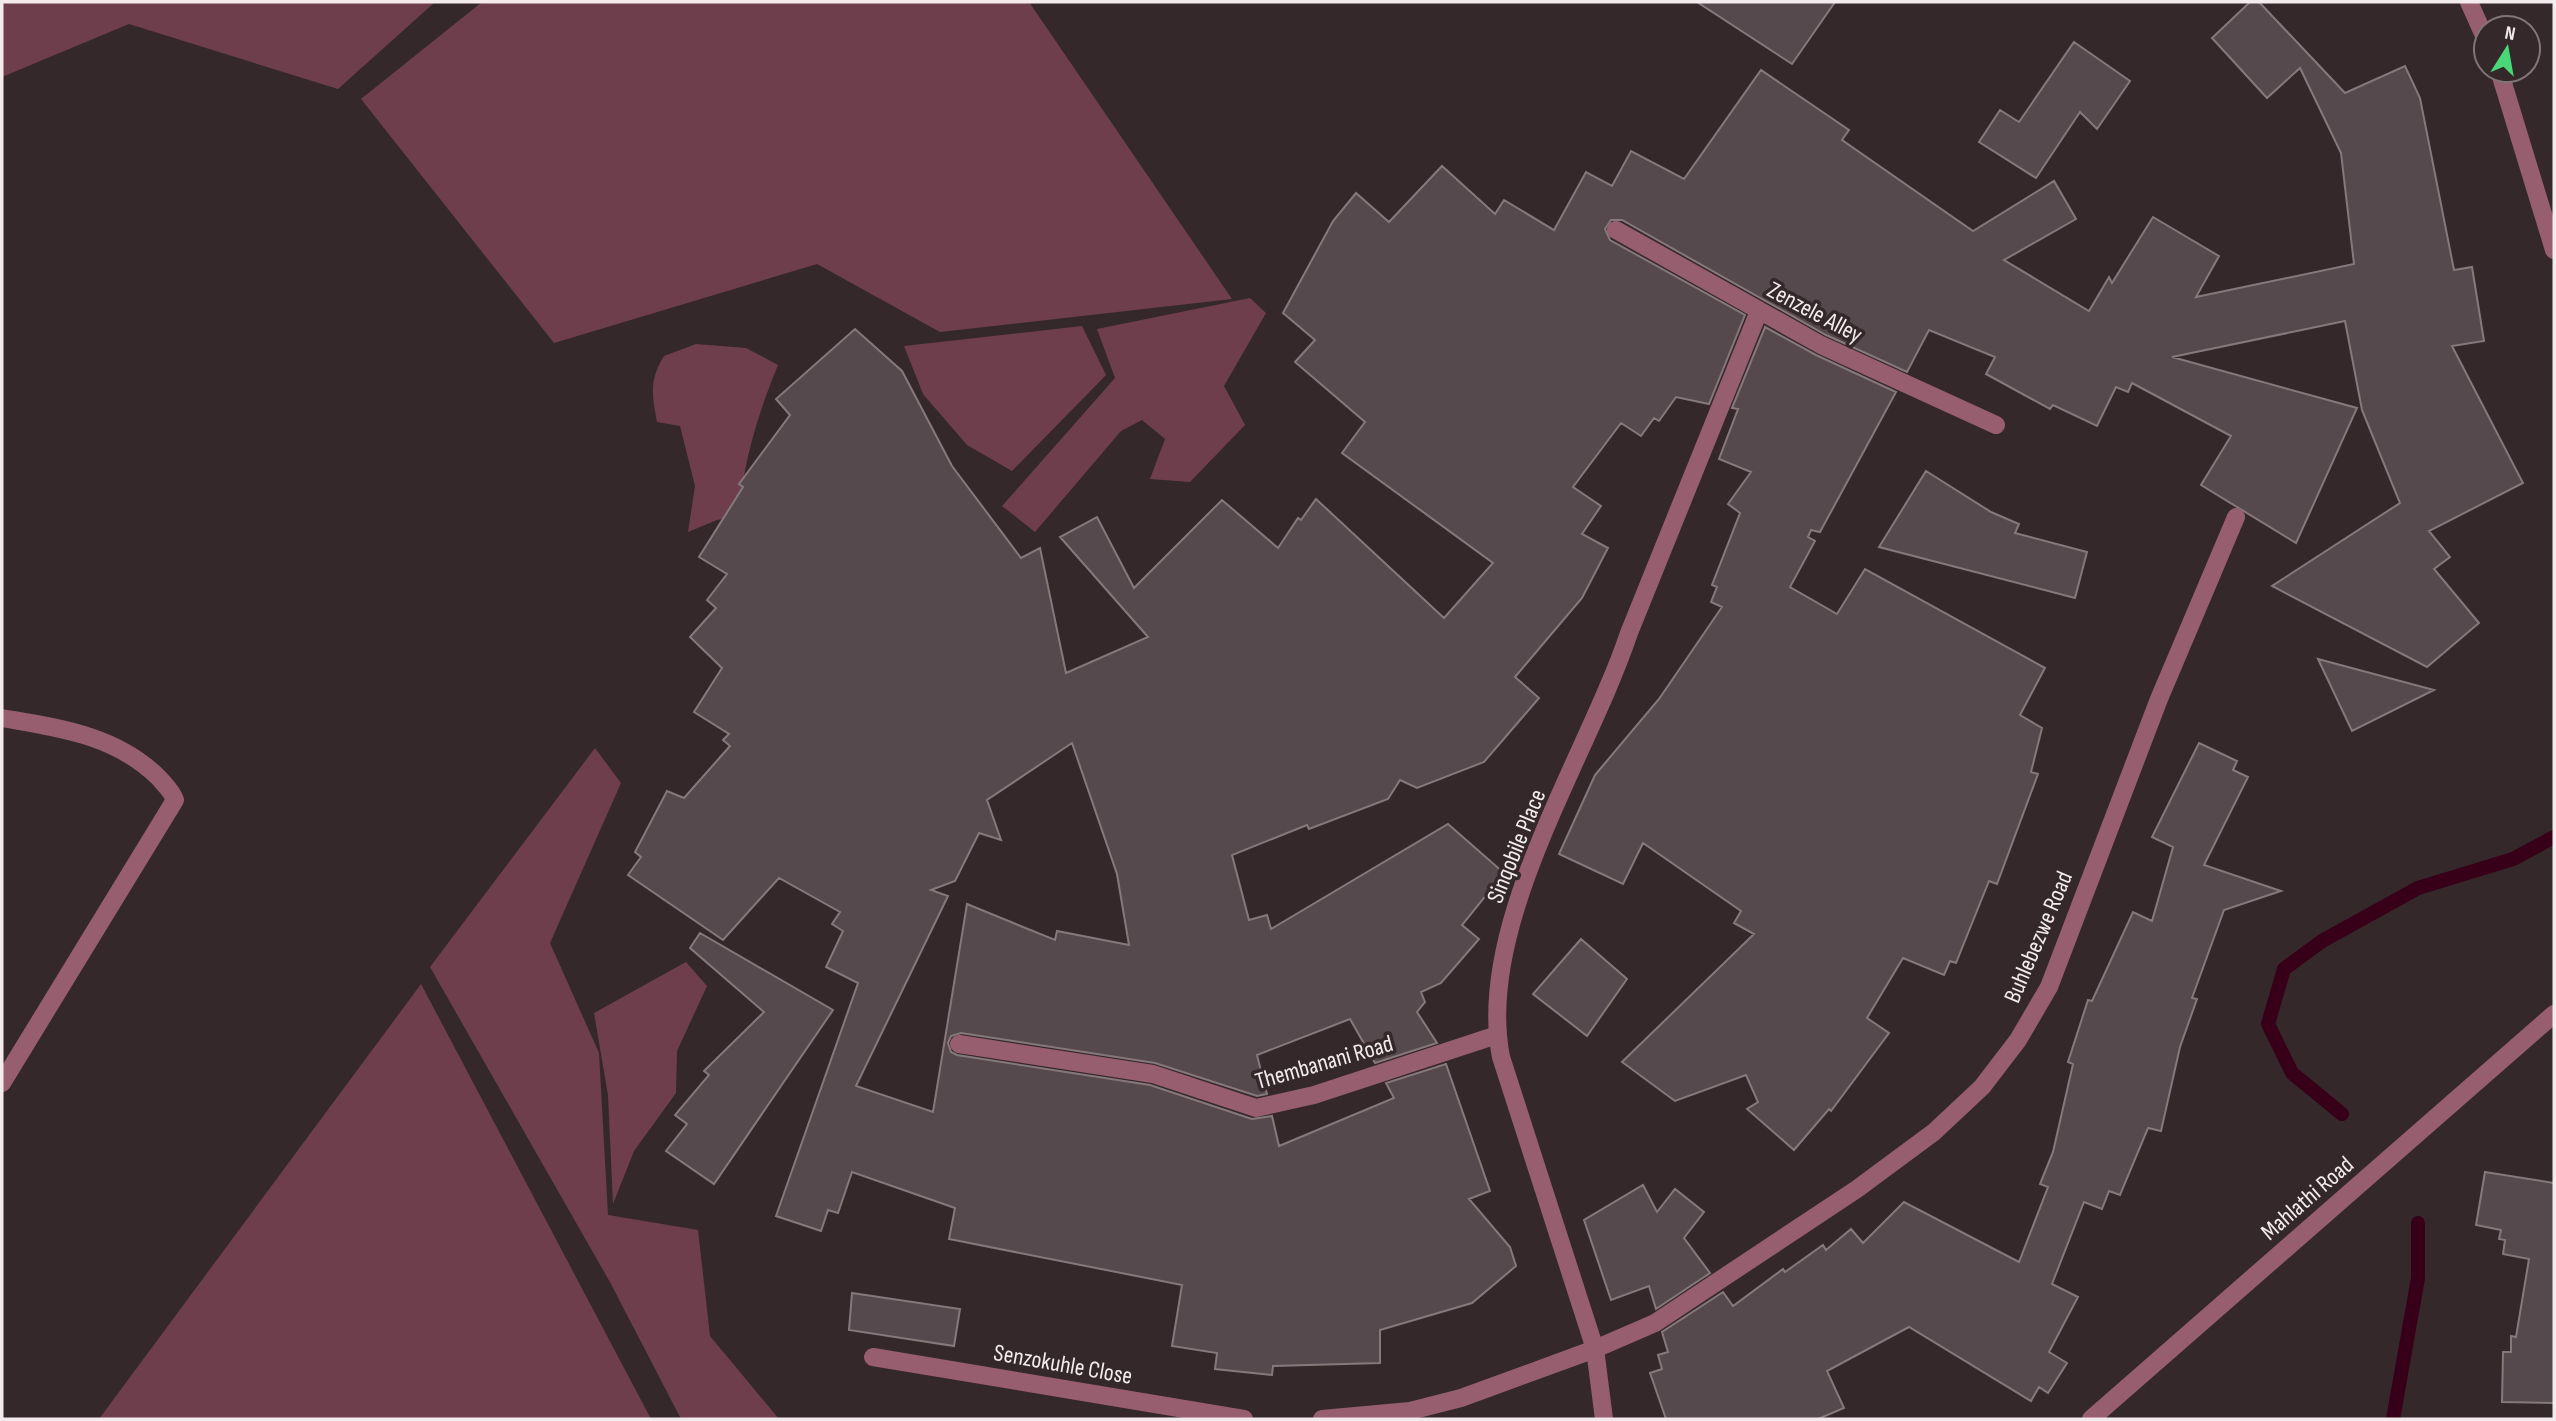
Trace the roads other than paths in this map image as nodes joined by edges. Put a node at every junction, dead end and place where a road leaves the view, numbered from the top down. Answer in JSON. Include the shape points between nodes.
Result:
{"nodes":[{"id":1,"x":2503,"y":84,"type":"edge"},
{"id":2,"x":1616,"y":230,"type":"dead end"},
{"id":3,"x":2554,"y":250,"type":"edge"},
{"id":4,"x":1759,"y":311,"type":"junction"},
{"id":5,"x":1996,"y":425,"type":"dead end"},
{"id":6,"x":2236,"y":517,"type":"dead end"},
{"id":7,"x":2,"y":718,"type":"edge"},
{"id":8,"x":2554,"y":1014,"type":"edge"},
{"id":9,"x":1497,"y":1035,"type":"junction"},
{"id":10,"x":959,"y":1044,"type":"dead end"},
{"id":11,"x":2,"y":1083,"type":"edge"},
{"id":12,"x":1595,"y":1349,"type":"junction"},
{"id":13,"x":873,"y":1357,"type":"dead end"},
{"id":14,"x":1244,"y":1419,"type":"edge"},
{"id":15,"x":1322,"y":1419,"type":"edge"},
{"id":16,"x":1604,"y":1419,"type":"edge"},
{"id":17,"x":2091,"y":1419,"type":"edge"}],
"edges":[{"from":1,"to":3,"type":"street"},
{"from":2,"to":4,"type":"street","name":"Zenzele Alley"},
{"from":4,"to":5,"type":"street","name":"Zenzele Alley","via":[[1821,345]]},
{"from":4,"to":9,"type":"street","name":"Sinqobile Place","via":[[1611,686],[1519,898],[1501,963]]},
{"from":6,"to":12,"type":"street","name":"Buhlebezwe Road","via":[[2159,699],[2049,987],[2018,1040],[1982,1087],[1934,1132],[1837,1203],[1655,1323]]},
{"from":7,"to":11,"type":"street","via":[[108,742],[150,769],[175,800]]},
{"from":8,"to":17,"type":"street","name":"Mahlathi Road"},
{"from":9,"to":10,"type":"street","name":"Thembanani Road","via":[[1314,1095],[1256,1108],[1153,1074]]},
{"from":9,"to":12,"type":"street","name":"Sinqobile Place"},
{"from":12,"to":15,"type":"street","via":[[1461,1398],[1410,1411]]},
{"from":12,"to":16,"type":"street","name":"Sinqobile Place"},
{"from":13,"to":14,"type":"street","name":"Senzokuhle Close"}]}
